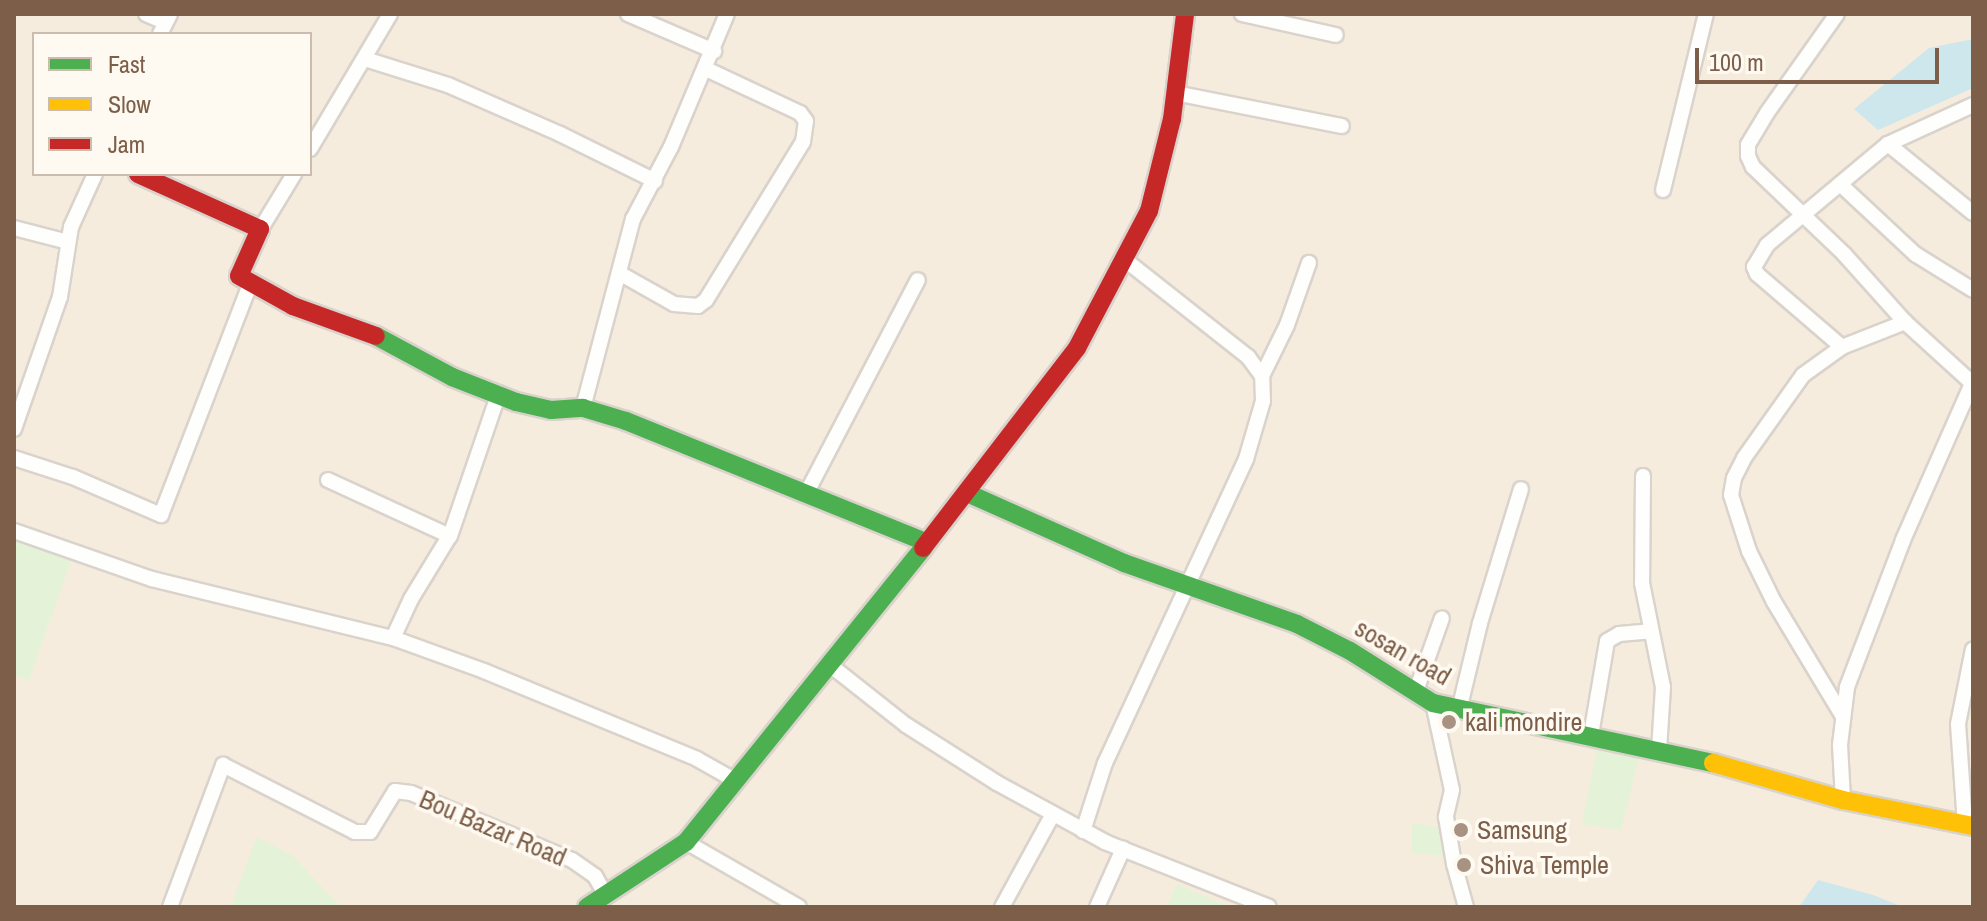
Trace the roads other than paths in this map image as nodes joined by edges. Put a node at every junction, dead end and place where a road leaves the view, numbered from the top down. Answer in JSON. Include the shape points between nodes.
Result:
{"nodes":[{"id":1,"x":146,"y":14,"type":"edge"},
{"id":2,"x":390,"y":14,"type":"edge"},
{"id":3,"x":628,"y":14,"type":"edge"},
{"id":4,"x":727,"y":14,"type":"edge"},
{"id":5,"x":1185,"y":14,"type":"edge"},
{"id":6,"x":1242,"y":14,"type":"edge"},
{"id":7,"x":1706,"y":14,"type":"edge"},
{"id":8,"x":1837,"y":14,"type":"edge"},
{"id":9,"x":165,"y":23,"type":"edge"},
{"id":10,"x":1336,"y":35,"type":"dead end"},
{"id":11,"x":714,"y":51,"type":"junction"},
{"id":12,"x":365,"y":59,"type":"junction"},
{"id":13,"x":706,"y":69,"type":"junction"},
{"id":14,"x":1175,"y":93,"type":"junction"},
{"id":15,"x":1973,"y":105,"type":"edge"},
{"id":16,"x":1342,"y":126,"type":"dead end"},
{"id":17,"x":1888,"y":144,"type":"junction"},
{"id":18,"x":312,"y":146,"type":"edge"},
{"id":19,"x":94,"y":176,"type":"edge"},
{"id":20,"x":142,"y":176,"type":"edge"},
{"id":21,"x":293,"y":176,"type":"edge"},
{"id":22,"x":655,"y":181,"type":"junction"},
{"id":23,"x":1840,"y":184,"type":"junction"},
{"id":24,"x":1663,"y":190,"type":"dead end"},
{"id":25,"x":1973,"y":213,"type":"edge"},
{"id":26,"x":1804,"y":215,"type":"junction"},
{"id":27,"x":14,"y":228,"type":"edge"},
{"id":28,"x":260,"y":230,"type":"junction"},
{"id":29,"x":68,"y":242,"type":"junction"},
{"id":30,"x":1125,"y":260,"type":"junction"},
{"id":31,"x":1309,"y":263,"type":"dead end"},
{"id":32,"x":619,"y":273,"type":"junction"},
{"id":33,"x":918,"y":280,"type":"dead end"},
{"id":34,"x":251,"y":282,"type":"junction"},
{"id":35,"x":1973,"y":290,"type":"edge"},
{"id":36,"x":1905,"y":322,"type":"junction"},
{"id":37,"x":1842,"y":347,"type":"junction"},
{"id":38,"x":1262,"y":376,"type":"junction"},
{"id":39,"x":1973,"y":382,"type":"edge"},
{"id":40,"x":499,"y":393,"type":"junction"},
{"id":41,"x":583,"y":408,"type":"junction"},
{"id":42,"x":14,"y":429,"type":"edge"},
{"id":43,"x":14,"y":458,"type":"edge"},
{"id":44,"x":1643,"y":476,"type":"dead end"},
{"id":45,"x":328,"y":480,"type":"dead end"},
{"id":46,"x":1521,"y":489,"type":"dead end"},
{"id":47,"x":807,"y":492,"type":"junction"},
{"id":48,"x":967,"y":493,"type":"junction"},
{"id":49,"x":14,"y":531,"type":"edge"},
{"id":50,"x":450,"y":535,"type":"junction"},
{"id":51,"x":926,"y":542,"type":"junction"},
{"id":52,"x":1184,"y":586,"type":"junction"},
{"id":53,"x":1442,"y":618,"type":"dead end"},
{"id":54,"x":1651,"y":631,"type":"junction"},
{"id":55,"x":393,"y":638,"type":"junction"},
{"id":56,"x":1973,"y":649,"type":"edge"},
{"id":57,"x":830,"y":665,"type":"junction"},
{"id":58,"x":1416,"y":691,"type":"junction"},
{"id":59,"x":1433,"y":703,"type":"junction"},
{"id":60,"x":1459,"y":710,"type":"junction"},
{"id":61,"x":1842,"y":715,"type":"junction"},
{"id":62,"x":1591,"y":735,"type":"junction"},
{"id":63,"x":1659,"y":750,"type":"junction"},
{"id":64,"x":736,"y":781,"type":"junction"},
{"id":65,"x":1843,"y":800,"type":"junction"},
{"id":66,"x":1053,"y":814,"type":"junction"},
{"id":67,"x":1969,"y":825,"type":"edge"},
{"id":68,"x":1083,"y":831,"type":"junction"},
{"id":69,"x":686,"y":842,"type":"junction"},
{"id":70,"x":1123,"y":849,"type":"junction"},
{"id":71,"x":605,"y":894,"type":"junction"},
{"id":72,"x":170,"y":907,"type":"edge"},
{"id":73,"x":587,"y":907,"type":"edge"},
{"id":74,"x":799,"y":907,"type":"edge"},
{"id":75,"x":1002,"y":907,"type":"edge"},
{"id":76,"x":1097,"y":907,"type":"edge"},
{"id":77,"x":1269,"y":907,"type":"edge"},
{"id":78,"x":1466,"y":907,"type":"edge"}],
"edges":[{"from":1,"to":9,"type":"street"},
{"from":2,"to":12,"type":"street"},
{"from":3,"to":11,"type":"street"},
{"from":4,"to":11,"type":"street"},
{"from":5,"to":14,"type":"street"},
{"from":6,"to":10,"type":"street"},
{"from":7,"to":24,"type":"street"},
{"from":8,"to":26,"type":"street","via":[[1748,145],[1753,167]]},
{"from":11,"to":13,"type":"street"},
{"from":12,"to":18,"type":"street"},
{"from":12,"to":22,"type":"street","via":[[448,85]]},
{"from":13,"to":22,"type":"street"},
{"from":13,"to":32,"type":"street","via":[[800,113],[806,121],[803,142],[698,306],[674,304]]},
{"from":14,"to":16,"type":"street"},
{"from":14,"to":30,"type":"street","via":[[1149,211]]},
{"from":15,"to":17,"type":"street"},
{"from":17,"to":23,"type":"street"},
{"from":17,"to":25,"type":"street"},
{"from":19,"to":29,"type":"street"},
{"from":20,"to":28,"type":"street"},
{"from":21,"to":28,"type":"street"},
{"from":22,"to":32,"type":"street","via":[[633,219]]},
{"from":23,"to":26,"type":"street"},
{"from":23,"to":35,"type":"street","via":[[1915,254]]},
{"from":26,"to":36,"type":"street"},
{"from":26,"to":37,"type":"street","via":[[1767,245],[1754,267]]},
{"from":27,"to":29,"type":"street"},
{"from":28,"to":34,"type":"street","via":[[239,276]]},
{"from":29,"to":42,"type":"street","via":[[60,297]]},
{"from":30,"to":38,"type":"street","via":[[1238,347]]},
{"from":30,"to":48,"type":"street","via":[[1077,348]]},
{"from":31,"to":38,"type":"street"},
{"from":32,"to":41,"type":"street"},
{"from":33,"to":47,"type":"street"},
{"from":34,"to":40,"type":"street","via":[[293,306],[371,334],[452,377]]},
{"from":34,"to":43,"type":"street","via":[[161,515]]},
{"from":36,"to":37,"type":"street"},
{"from":36,"to":39,"type":"street"},
{"from":37,"to":61,"type":"street","via":[[1803,375],[1784,399],[1744,458],[1731,495],[1749,551],[1774,602]]},
{"from":38,"to":52,"type":"street","via":[[1263,401],[1246,459]]},
{"from":39,"to":61,"type":"street","via":[[1886,584],[1847,687]]},
{"from":40,"to":41,"type":"street","via":[[532,407]]},
{"from":40,"to":50,"type":"street"},
{"from":41,"to":47,"type":"street","via":[[664,434]]},
{"from":44,"to":54,"type":"street","via":[[1640,545]]},
{"from":45,"to":50,"type":"street"},
{"from":46,"to":60,"type":"street"},
{"from":47,"to":51,"type":"street"},
{"from":48,"to":51,"type":"street"},
{"from":48,"to":52,"type":"street","name":"sosan road"},
{"from":49,"to":55,"type":"street","via":[[152,579]]},
{"from":50,"to":55,"type":"street"},
{"from":51,"to":57,"type":"street"},
{"from":52,"to":58,"type":"street","name":"sosan road","via":[[1297,624]]},
{"from":52,"to":68,"type":"street","via":[[1105,763]]},
{"from":53,"to":58,"type":"street"},
{"from":54,"to":62,"type":"street","via":[[1619,634],[1607,641]]},
{"from":54,"to":63,"type":"street","via":[[1663,687]]},
{"from":55,"to":64,"type":"street","via":[[697,759]]},
{"from":56,"to":67,"type":"street","via":[[1958,724]]},
{"from":57,"to":64,"type":"street"},
{"from":57,"to":66,"type":"street","via":[[958,760]]},
{"from":58,"to":59,"type":"street","name":"sosan road"},
{"from":59,"to":60,"type":"street","name":"sosan road"},
{"from":59,"to":78,"type":"street","via":[[1452,790],[1446,817]]},
{"from":60,"to":62,"type":"street","name":"sosan road"},
{"from":61,"to":65,"type":"street"},
{"from":62,"to":63,"type":"street","name":"sosan road"},
{"from":63,"to":65,"type":"street","name":"sosan road"},
{"from":64,"to":69,"type":"street"},
{"from":65,"to":67,"type":"street","name":"sosan road"},
{"from":66,"to":68,"type":"street"},
{"from":66,"to":75,"type":"street"},
{"from":68,"to":70,"type":"street"},
{"from":69,"to":71,"type":"street"},
{"from":69,"to":74,"type":"street"},
{"from":70,"to":76,"type":"street"},
{"from":70,"to":77,"type":"street"},
{"from":71,"to":72,"type":"street","name":"Bou Bazar Road","via":[[595,876],[572,860],[411,793],[395,791],[370,832],[355,832],[223,765]]},
{"from":71,"to":73,"type":"street"}]}
